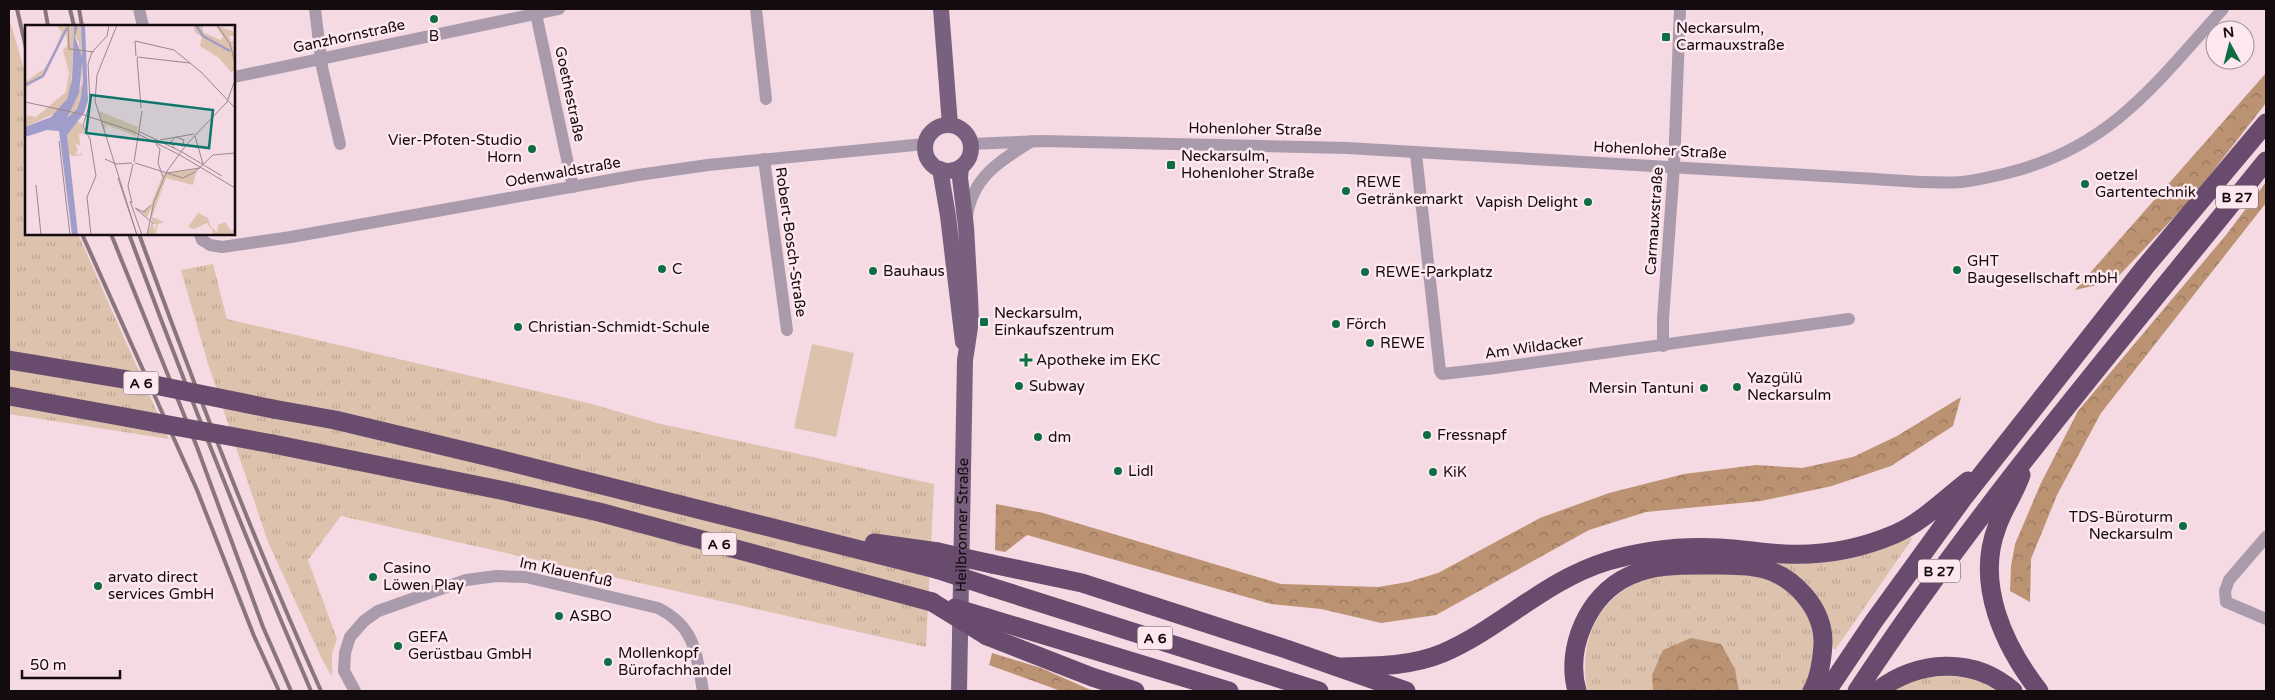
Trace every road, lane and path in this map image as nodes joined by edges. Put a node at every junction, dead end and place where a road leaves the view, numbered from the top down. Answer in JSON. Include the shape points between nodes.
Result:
{"nodes":[{"id":1,"x":139,"y":9,"type":"edge"},
{"id":2,"x":315,"y":9,"type":"edge"},
{"id":3,"x":559,"y":9,"type":"edge"},
{"id":4,"x":756,"y":9,"type":"edge"},
{"id":5,"x":941,"y":9,"type":"edge"},
{"id":6,"x":1680,"y":9,"type":"edge"},
{"id":7,"x":2223,"y":9,"type":"edge"},
{"id":8,"x":536,"y":11,"type":"edge"},
{"id":9,"x":143,"y":25,"type":"edge"},
{"id":10,"x":320,"y":58,"type":"junction"},
{"id":11,"x":235,"y":77,"type":"edge"},
{"id":12,"x":766,"y":99,"type":"dead end"},
{"id":13,"x":2266,"y":123,"type":"edge"},
{"id":14,"x":950,"y":125,"type":"junction"},
{"id":15,"x":1032,"y":141,"type":"junction"},
{"id":16,"x":340,"y":144,"type":"dead end"},
{"id":17,"x":926,"y":144,"type":"junction"},
{"id":18,"x":971,"y":144,"type":"junction"},
{"id":19,"x":1416,"y":154,"type":"junction"},
{"id":20,"x":764,"y":159,"type":"junction"},
{"id":21,"x":2266,"y":161,"type":"edge"},
{"id":22,"x":1674,"y":166,"type":"junction"},
{"id":23,"x":961,"y":167,"type":"junction"},
{"id":24,"x":940,"y":169,"type":"junction"},
{"id":25,"x":573,"y":187,"type":"junction"},
{"id":26,"x":966,"y":227,"type":"junction"},
{"id":27,"x":200,"y":235,"type":"edge"},
{"id":28,"x":1849,"y":320,"type":"dead end"},
{"id":29,"x":787,"y":330,"type":"dead end"},
{"id":30,"x":1663,"y":346,"type":"junction"},
{"id":31,"x":9,"y":360,"type":"edge"},
{"id":32,"x":965,"y":360,"type":"junction"},
{"id":33,"x":9,"y":396,"type":"edge"},
{"id":34,"x":2027,"y":455,"type":"junction"},
{"id":35,"x":1989,"y":465,"type":"junction"},
{"id":36,"x":2266,"y":537,"type":"edge"},
{"id":37,"x":937,"y":561,"type":"junction"},
{"id":38,"x":2266,"y":618,"type":"edge"},
{"id":39,"x":988,"y":627,"type":"junction"},
{"id":40,"x":1338,"y":667,"type":"junction"},
{"id":41,"x":354,"y":691,"type":"edge"},
{"id":42,"x":703,"y":691,"type":"edge"},
{"id":43,"x":959,"y":691,"type":"edge"},
{"id":44,"x":1135,"y":691,"type":"edge"},
{"id":45,"x":1230,"y":691,"type":"edge"},
{"id":46,"x":1319,"y":691,"type":"edge"},
{"id":47,"x":1406,"y":691,"type":"edge"},
{"id":48,"x":1577,"y":691,"type":"edge"},
{"id":49,"x":1812,"y":691,"type":"edge"},
{"id":50,"x":1827,"y":691,"type":"edge"},
{"id":51,"x":1857,"y":691,"type":"edge"},
{"id":52,"x":1877,"y":691,"type":"edge"},
{"id":53,"x":2013,"y":691,"type":"edge"},
{"id":54,"x":2038,"y":691,"type":"edge"}],
"edges":[{"from":1,"to":9,"type":"street"},
{"from":2,"to":10,"type":"street"},
{"from":3,"to":8,"type":"street","name":"Ganzhornstraße"},
{"from":4,"to":12,"type":"street"},
{"from":5,"to":14,"type":"main road"},
{"from":6,"to":22,"type":"street","name":"Carmauxstraße"},
{"from":7,"to":22,"type":"street","name":"Hohenloher Straße","via":[[2118,121],[2066,153],[2033,166],[1962,182],[1875,180]]},
{"from":8,"to":10,"type":"street","name":"Ganzhornstraße"},
{"from":8,"to":25,"type":"street","name":"Goethestraße"},
{"from":10,"to":11,"type":"street","name":"Ganzhornstraße"},
{"from":10,"to":16,"type":"street"},
{"from":13,"to":35,"type":"highway","number":"B 27","via":[[2145,267]]},
{"from":14,"to":17,"type":"main road","via":[[934,130]]},
{"from":14,"to":18,"type":"main road","via":[[963,131]]},
{"from":15,"to":18,"type":"street","name":"Hohenloher Straße"},
{"from":15,"to":19,"type":"street","name":"Hohenloher Straße","via":[[1239,144]]},
{"from":15,"to":26,"type":"street","via":[[1000,161],[983,177],[968,208]]},
{"from":17,"to":20,"type":"street","name":"Odenwaldstraße"},
{"from":17,"to":24,"type":"main road","via":[[928,159]]},
{"from":18,"to":23,"type":"main road","via":[[969,157]]},
{"from":19,"to":22,"type":"street","name":"Hohenloher Straße"},
{"from":19,"to":30,"type":"street","name":"Am Wildacker","via":[[1442,374]]},
{"from":20,"to":25,"type":"street","name":"Odenwaldstraße"},
{"from":20,"to":29,"type":"street","name":"Robert-Bosch-Straße"},
{"from":21,"to":34,"type":"highway","number":"B 27"},
{"from":22,"to":30,"type":"street","name":"Carmauxstraße"},
{"from":23,"to":24,"type":"main road"},
{"from":23,"to":26,"type":"main road","name":"Heilbronner Straße"},
{"from":24,"to":32,"type":"main road","name":"Heilbronner Straße"},
{"from":25,"to":27,"type":"street","name":"Odenwaldstraße","via":[[222,247],[210,245]]},
{"from":26,"to":32,"type":"main road","name":"Heilbronner Straße","via":[[971,321]]},
{"from":28,"to":30,"type":"street","name":"Am Wildacker"},
{"from":31,"to":37,"type":"highway","number":"A 6","bridge":true,"via":[[135,381],[391,434],[777,528]]},
{"from":32,"to":43,"type":"main road","name":"Heilbronner Straße"},
{"from":33,"to":39,"type":"highway","number":"A 6","bridge":true,"via":[[273,444],[599,512],[932,602]]},
{"from":34,"to":51,"type":"highway","number":"B 27","via":[[1941,569]]},
{"from":34,"to":54,"type":"highway","via":[[2021,477],[1997,527],[1990,550],[1990,573],[1995,610],[2004,637],[2020,668]]},
{"from":35,"to":40,"type":"highway","via":[[1897,534],[1868,544],[1812,554],[1720,548],[1645,552],[1569,576],[1470,639],[1442,653],[1396,665]]},
{"from":35,"to":50,"type":"highway","number":"B 27","via":[[1919,558]]},
{"from":36,"to":38,"type":"street","via":[[2229,580],[2225,591],[2226,602]]},
{"from":37,"to":40,"type":"highway","bridge":true,"via":[[992,564],[1082,584]]},
{"from":37,"to":46,"type":"highway","number":"A 6","bridge":true,"via":[[991,587]]},
{"from":39,"to":44,"type":"highway","via":[[1092,677]]},
{"from":39,"to":45,"type":"highway","number":"A 6"},
{"from":40,"to":47,"type":"highway"},
{"from":41,"to":42,"type":"street","name":"Im Klauenfuß","via":[[344,671],[345,653],[350,637],[364,621],[378,611],[466,580],[497,576],[526,577],[658,608],[672,615],[691,636]]},
{"from":48,"to":49,"type":"highway","via":[[1574,661],[1577,641],[1594,606],[1607,591],[1628,576],[1650,568],[1678,565],[1762,568],[1796,585],[1811,604],[1823,636],[1822,659]]},
{"from":52,"to":53,"type":"highway","via":[[1904,675],[1924,668],[1958,666],[1988,674]]}]}
